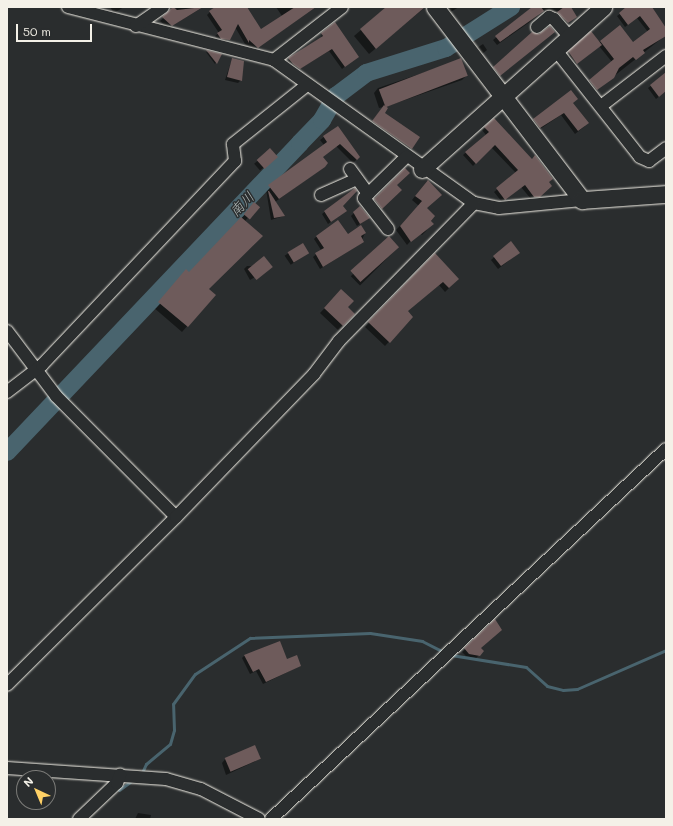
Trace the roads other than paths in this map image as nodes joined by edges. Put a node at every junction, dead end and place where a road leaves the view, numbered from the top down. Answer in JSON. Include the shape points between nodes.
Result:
{"nodes":[{"id":1,"x":68,"y":7,"type":"edge"},
{"id":2,"x":163,"y":7,"type":"edge"},
{"id":3,"x":342,"y":7,"type":"edge"},
{"id":4,"x":435,"y":7,"type":"edge"},
{"id":5,"x":603,"y":7,"type":"edge"},
{"id":6,"x":136,"y":26,"type":"junction"},
{"id":7,"x":537,"y":27,"type":"dead end"},
{"id":8,"x":569,"y":36,"type":"junction"},
{"id":9,"x":555,"y":49,"type":"junction"},
{"id":10,"x":666,"y":56,"type":"edge"},
{"id":11,"x":274,"y":60,"type":"junction"},
{"id":12,"x":311,"y":88,"type":"junction"},
{"id":13,"x":503,"y":96,"type":"junction"},
{"id":14,"x":601,"y":106,"type":"junction"},
{"id":15,"x":666,"y":148,"type":"edge"},
{"id":16,"x":406,"y":157,"type":"junction"},
{"id":17,"x":350,"y":169,"type":"dead end"},
{"id":18,"x":422,"y":169,"type":"junction"},
{"id":19,"x":357,"y":179,"type":"junction"},
{"id":20,"x":368,"y":194,"type":"junction"},
{"id":21,"x":666,"y":194,"type":"edge"},
{"id":22,"x":321,"y":195,"type":"dead end"},
{"id":23,"x":582,"y":200,"type":"junction"},
{"id":24,"x":474,"y":203,"type":"junction"},
{"id":25,"x":388,"y":229,"type":"dead end"},
{"id":26,"x":7,"y":331,"type":"edge"},
{"id":27,"x":37,"y":370,"type":"junction"},
{"id":28,"x":7,"y":392,"type":"edge"},
{"id":29,"x":666,"y":449,"type":"edge"},
{"id":30,"x":176,"y":517,"type":"junction"},
{"id":31,"x":7,"y":685,"type":"edge"},
{"id":32,"x":7,"y":768,"type":"edge"},
{"id":33,"x":120,"y":775,"type":"junction"},
{"id":34,"x":79,"y":819,"type":"edge"},
{"id":35,"x":259,"y":819,"type":"edge"},
{"id":36,"x":272,"y":819,"type":"edge"}],
"edges":[{"from":1,"to":6,"type":"street"},
{"from":2,"to":6,"type":"street"},
{"from":3,"to":11,"type":"street"},
{"from":4,"to":13,"type":"street"},
{"from":5,"to":8,"type":"street"},
{"from":6,"to":11,"type":"street"},
{"from":7,"to":8,"type":"street","via":[[549,17]]},
{"from":8,"to":9,"type":"street"},
{"from":9,"to":13,"type":"street"},
{"from":9,"to":14,"type":"street"},
{"from":10,"to":14,"type":"street"},
{"from":11,"to":12,"type":"street"},
{"from":12,"to":16,"type":"street"},
{"from":12,"to":27,"type":"street","via":[[233,144],[235,161]]},
{"from":13,"to":18,"type":"street"},
{"from":13,"to":23,"type":"street"},
{"from":14,"to":15,"type":"street","via":[[642,159],[651,160]]},
{"from":16,"to":18,"type":"street"},
{"from":16,"to":20,"type":"street"},
{"from":17,"to":19,"type":"street"},
{"from":18,"to":24,"type":"street"},
{"from":19,"to":20,"type":"street"},
{"from":19,"to":22,"type":"street"},
{"from":20,"to":25,"type":"street","via":[[364,198]]},
{"from":21,"to":23,"type":"street"},
{"from":23,"to":24,"type":"street","via":[[499,208]]},
{"from":24,"to":30,"type":"street","via":[[339,341],[314,374]]},
{"from":26,"to":27,"type":"street"},
{"from":27,"to":28,"type":"street"},
{"from":27,"to":30,"type":"street","via":[[59,399]]},
{"from":29,"to":36,"type":"street"},
{"from":30,"to":31,"type":"street"},
{"from":32,"to":33,"type":"street"},
{"from":33,"to":34,"type":"street","via":[[117,784]]},
{"from":33,"to":35,"type":"street","via":[[166,779],[191,785]]}]}
